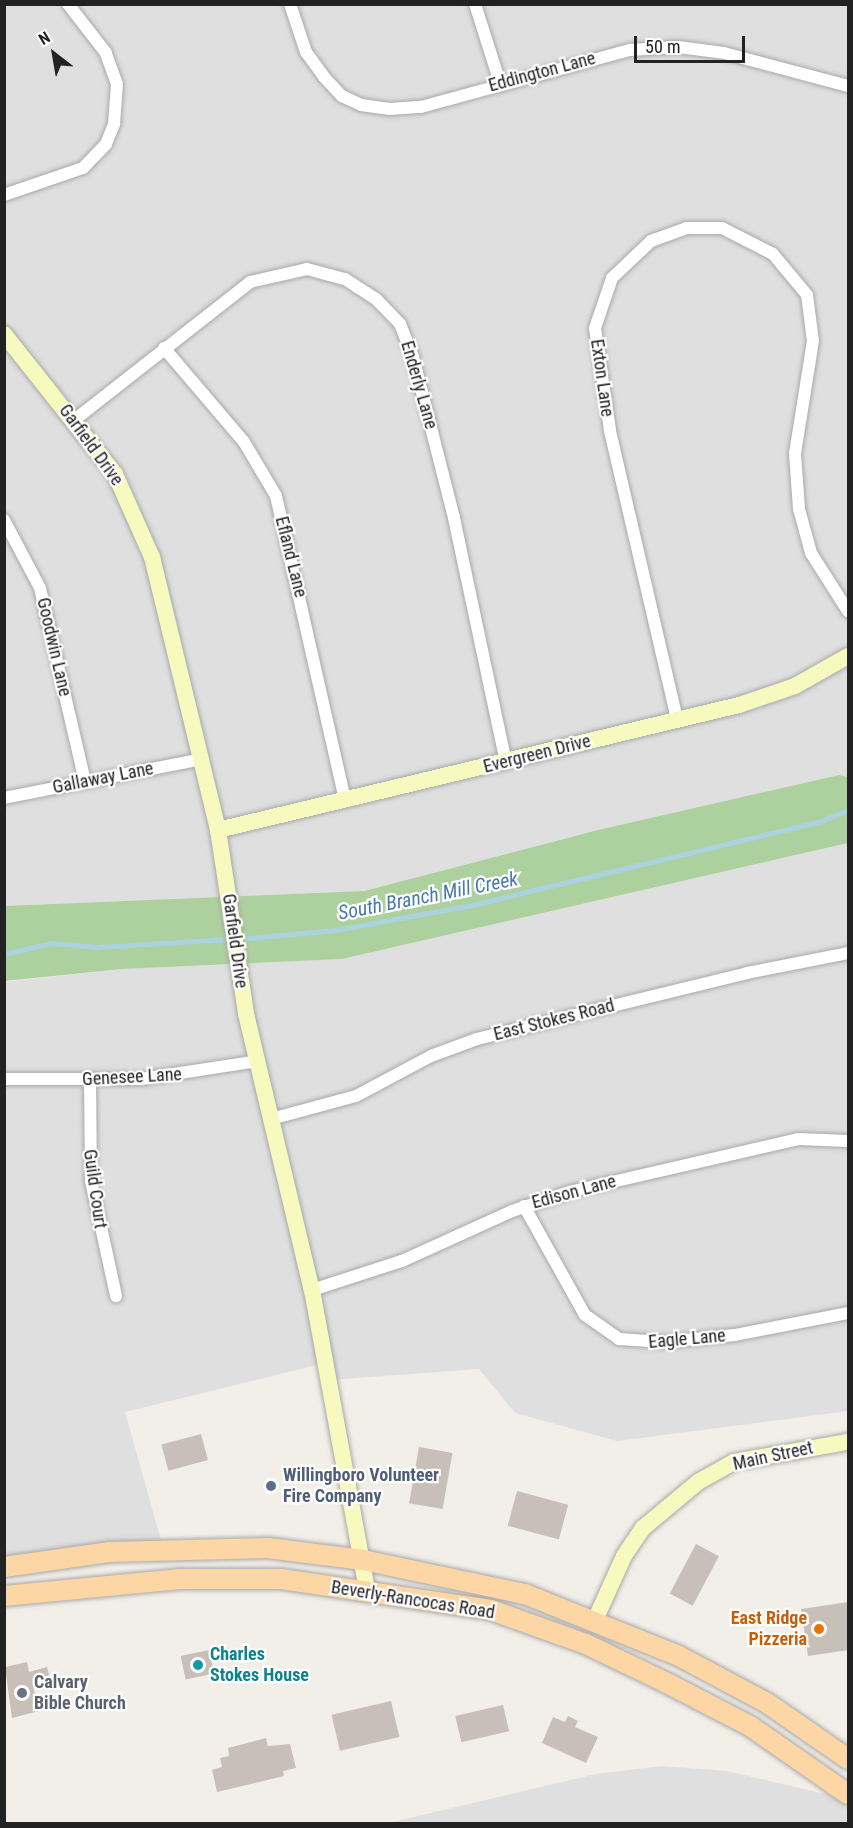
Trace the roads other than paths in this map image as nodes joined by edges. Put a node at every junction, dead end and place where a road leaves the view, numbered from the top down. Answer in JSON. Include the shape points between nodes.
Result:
{"nodes":[{"id":1,"x":68,"y":4,"type":"edge"},
{"id":2,"x":290,"y":4,"type":"edge"},
{"id":3,"x":475,"y":4,"type":"edge"},
{"id":4,"x":500,"y":83,"type":"junction"},
{"id":5,"x":849,"y":86,"type":"edge"},
{"id":6,"x":4,"y":195,"type":"edge"},
{"id":7,"x":4,"y":334,"type":"edge"},
{"id":8,"x":164,"y":348,"type":"junction"},
{"id":9,"x":73,"y":421,"type":"junction"},
{"id":10,"x":4,"y":520,"type":"edge"},
{"id":11,"x":849,"y":611,"type":"edge"},
{"id":12,"x":849,"y":656,"type":"edge"},
{"id":13,"x":677,"y":719,"type":"junction"},
{"id":14,"x":202,"y":759,"type":"junction"},
{"id":15,"x":506,"y":762,"type":"junction"},
{"id":16,"x":85,"y":782,"type":"junction"},
{"id":17,"x":4,"y":798,"type":"edge"},
{"id":18,"x":345,"y":800,"type":"junction"},
{"id":19,"x":218,"y":830,"type":"junction"},
{"id":20,"x":849,"y":953,"type":"edge"},
{"id":21,"x":258,"y":1061,"type":"junction"},
{"id":22,"x":4,"y":1079,"type":"edge"},
{"id":23,"x":90,"y":1080,"type":"junction"},
{"id":24,"x":271,"y":1119,"type":"junction"},
{"id":25,"x":849,"y":1141,"type":"edge"},
{"id":26,"x":524,"y":1206,"type":"junction"},
{"id":27,"x":312,"y":1290,"type":"junction"},
{"id":28,"x":116,"y":1296,"type":"dead end"},
{"id":29,"x":849,"y":1313,"type":"edge"},
{"id":30,"x":849,"y":1442,"type":"edge"},
{"id":31,"x":363,"y":1560,"type":"junction"},
{"id":32,"x":4,"y":1567,"type":"edge"},
{"id":33,"x":367,"y":1590,"type":"junction"},
{"id":34,"x":4,"y":1596,"type":"edge"},
{"id":35,"x":595,"y":1620,"type":"junction"},
{"id":36,"x":771,"y":1707,"type":"junction"},
{"id":37,"x":750,"y":1726,"type":"junction"},
{"id":38,"x":849,"y":1759,"type":"edge"},
{"id":39,"x":849,"y":1794,"type":"edge"}],
"edges":[{"from":1,"to":6,"type":"street","via":[[110,64],[117,84],[114,124],[106,144],[82,168]]},
{"from":2,"to":4,"type":"street","name":"Eddington Lane","via":[[306,52],[342,96],[361,105],[421,107]]},
{"from":3,"to":4,"type":"street"},
{"from":4,"to":5,"type":"street","name":"Eddington Lane","via":[[630,50],[678,47],[724,53]]},
{"from":7,"to":9,"type":"street","name":"Garfield Drive"},
{"from":8,"to":9,"type":"street","name":"Enderly Lane"},
{"from":8,"to":15,"type":"street","name":"Enderly Lane","via":[[250,282],[288,270],[326,272],[345,279],[390,311],[408,339],[428,411]]},
{"from":8,"to":18,"type":"street","name":"Efland Lane","via":[[244,442],[276,496]]},
{"from":9,"to":14,"type":"street","name":"Garfield Drive","via":[[115,474],[136,515],[179,658]]},
{"from":10,"to":16,"type":"street","name":"Goodwin Lane","via":[[40,588]]},
{"from":11,"to":13,"type":"street","name":"Exton Lane","via":[[811,553],[798,509],[795,454],[813,341],[807,295],[773,254],[722,228],[686,228],[651,241],[612,278],[595,328],[610,430]]},
{"from":12,"to":13,"type":"street","name":"Evergreen Drive","via":[[795,686]]},
{"from":13,"to":15,"type":"street","name":"Evergreen Drive"},
{"from":14,"to":16,"type":"street","name":"Gallaway Lane"},
{"from":14,"to":19,"type":"street","name":"Garfield Drive"},
{"from":15,"to":18,"type":"street","name":"Evergreen Drive"},
{"from":16,"to":17,"type":"street","name":"Gallaway Lane"},
{"from":18,"to":19,"type":"street","name":"Evergreen Drive"},
{"from":19,"to":21,"type":"street","name":"Garfield Drive"},
{"from":20,"to":24,"type":"street","name":"East Stokes Road","via":[[747,973],[477,1039],[431,1056],[356,1096]]},
{"from":21,"to":23,"type":"street","name":"Genesee Lane","via":[[183,1074]]},
{"from":21,"to":24,"type":"street","name":"Garfield Drive"},
{"from":22,"to":23,"type":"street","name":"Genesee Lane"},
{"from":23,"to":28,"type":"street","name":"Guild Court","via":[[91,1180]]},
{"from":24,"to":27,"type":"street","name":"Garfield Drive"},
{"from":25,"to":26,"type":"street","name":"Edison Lane","via":[[798,1139]]},
{"from":26,"to":27,"type":"street","name":"Edison Lane","via":[[402,1261]]},
{"from":26,"to":29,"type":"street","name":"Eagle Lane","via":[[585,1315],[619,1339],[664,1342],[735,1335]]},
{"from":27,"to":31,"type":"street","name":"Garfield Drive"},
{"from":30,"to":35,"type":"street","name":"Main Street","via":[[734,1462],[698,1482],[643,1528],[624,1556]]},
{"from":31,"to":32,"type":"main road","name":"Beverly-Rancocas Road","via":[[268,1548],[109,1552]]},
{"from":31,"to":33,"type":"street","name":"Garfield Drive"},
{"from":31,"to":35,"type":"main road","name":"Beverly-Rancocas Road","via":[[525,1594]]},
{"from":33,"to":34,"type":"main road","name":"Beverly-Rancocas Road","via":[[281,1579],[180,1579]]},
{"from":33,"to":37,"type":"main road","name":"Beverly-Rancocas Road","via":[[491,1610],[586,1644]]},
{"from":35,"to":36,"type":"main road","name":"Beverly-Rancocas Road","via":[[677,1655]]},
{"from":36,"to":37,"type":"main road"},
{"from":36,"to":38,"type":"main road","name":"Beverly-Rancocas Road"},
{"from":37,"to":39,"type":"main road","name":"Beverly-Rancocas Road"}]}
